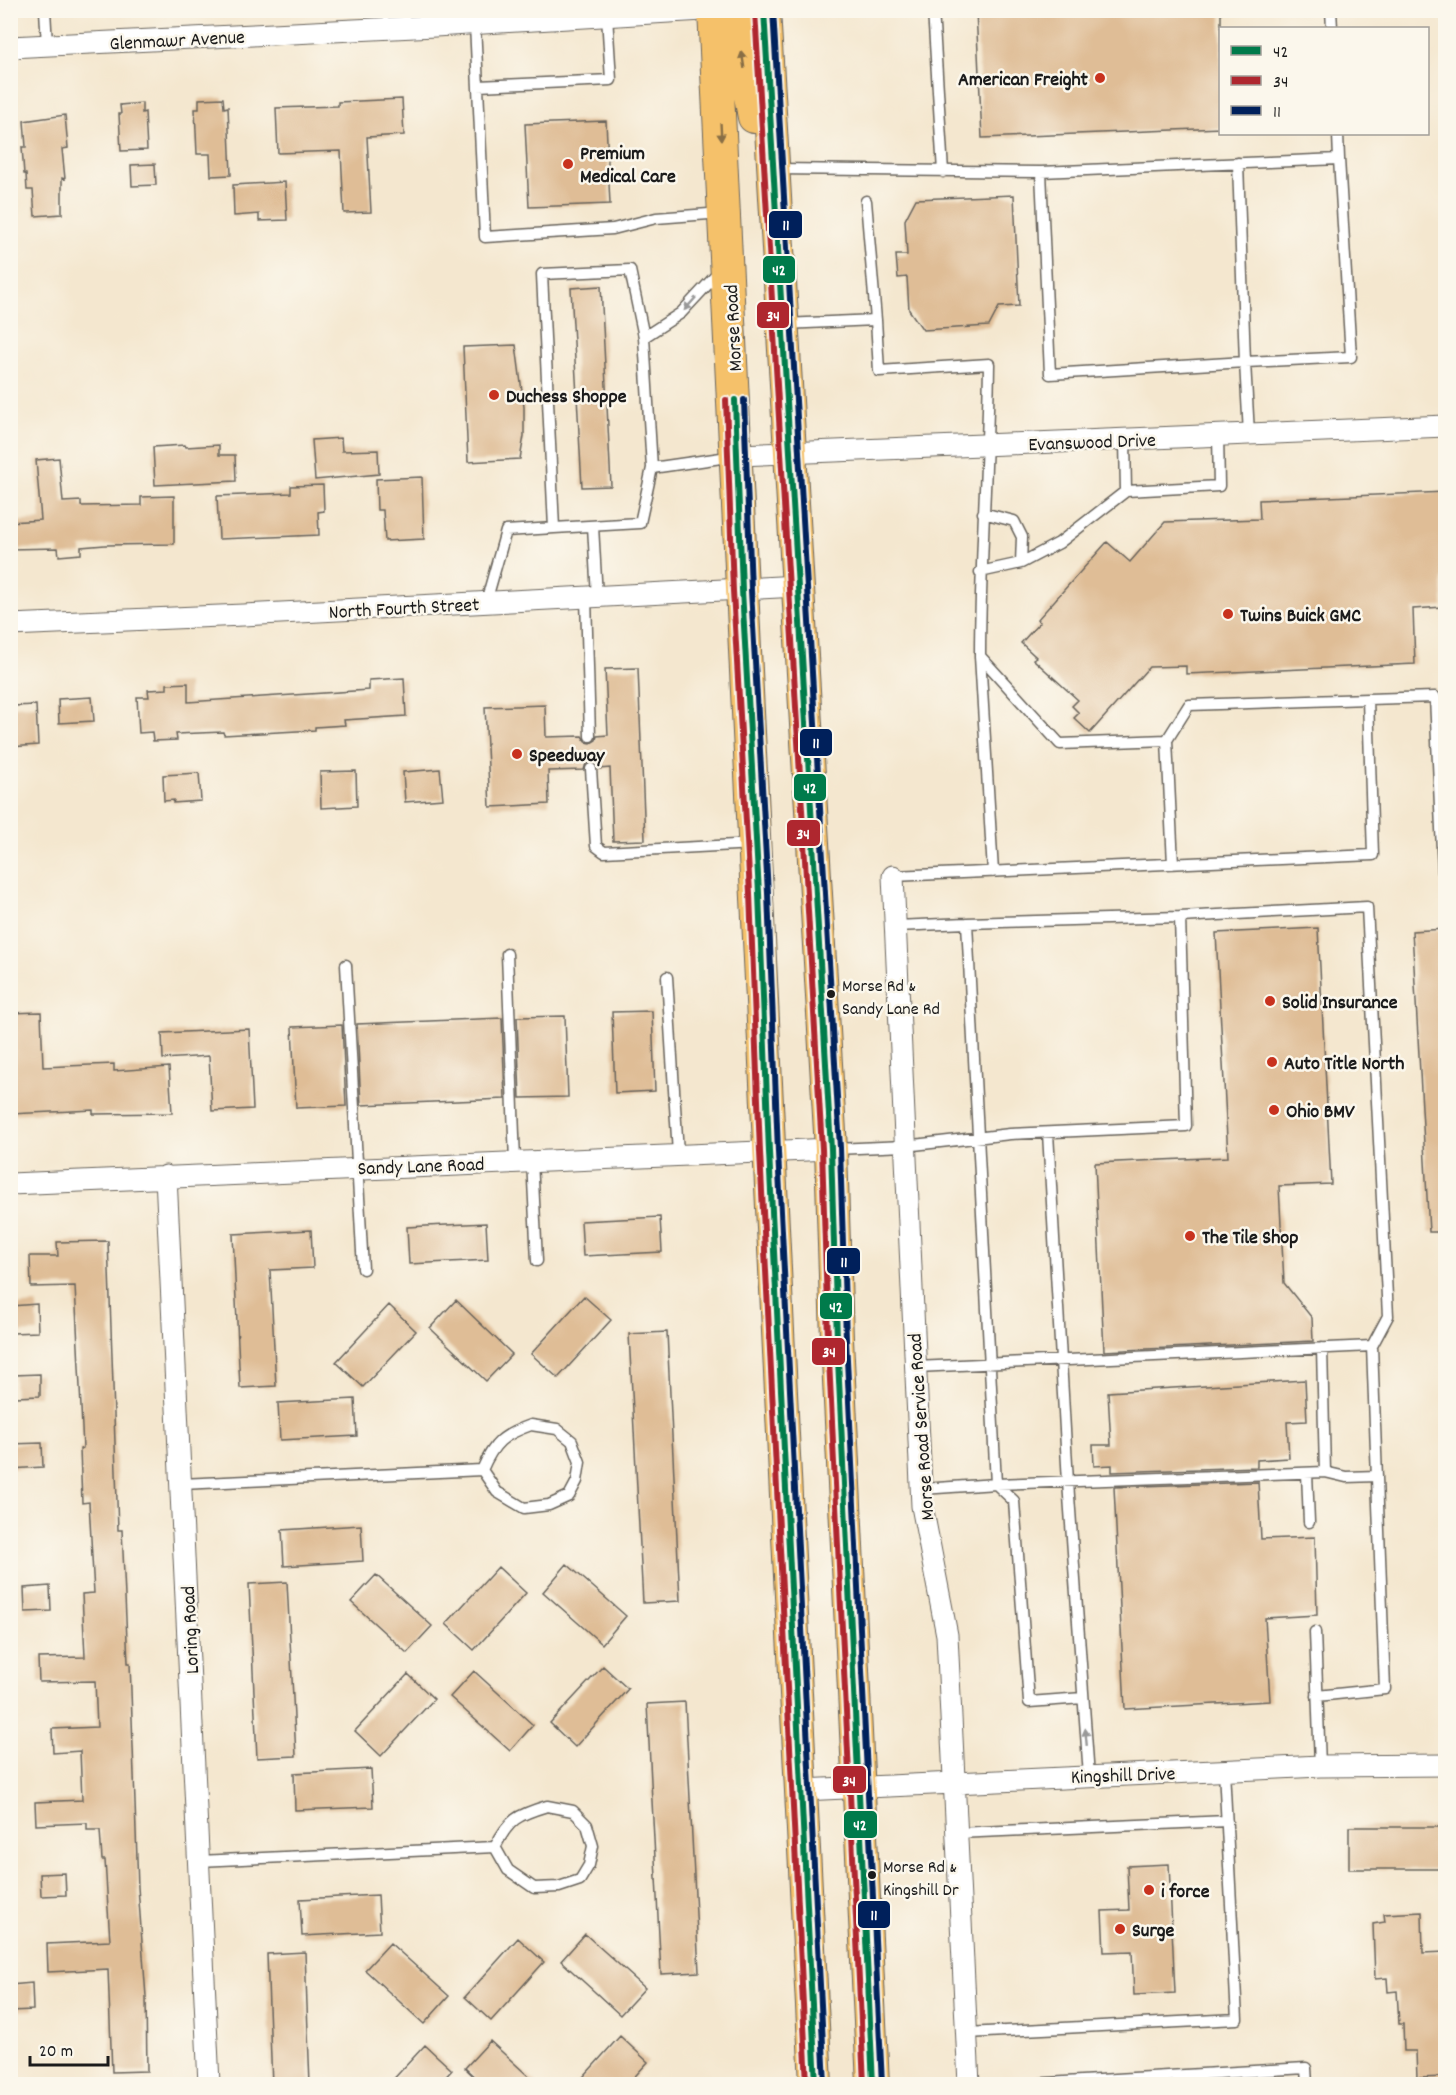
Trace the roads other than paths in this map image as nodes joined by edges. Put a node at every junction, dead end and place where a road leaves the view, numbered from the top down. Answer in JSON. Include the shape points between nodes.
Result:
{"nodes":[{"id":1,"x":45,"y":10,"type":"edge"},
{"id":2,"x":704,"y":10,"type":"edge"},
{"id":3,"x":715,"y":10,"type":"edge"},
{"id":4,"x":764,"y":10,"type":"edge"},
{"id":5,"x":933,"y":10,"type":"edge"},
{"id":6,"x":1331,"y":10,"type":"edge"},
{"id":7,"x":607,"y":16,"type":"junction"},
{"id":8,"x":434,"y":19,"type":"edge"},
{"id":9,"x":475,"y":24,"type":"junction"},
{"id":10,"x":1332,"y":27,"type":"edge"},
{"id":11,"x":47,"y":45,"type":"junction"},
{"id":12,"x":10,"y":47,"type":"edge"},
{"id":13,"x":478,"y":86,"type":"junction"},
{"id":14,"x":1338,"y":135,"type":"edge"},
{"id":15,"x":1339,"y":159,"type":"junction"},
{"id":16,"x":1238,"y":163,"type":"junction"},
{"id":17,"x":773,"y":169,"type":"junction"},
{"id":18,"x":943,"y":172,"type":"junction"},
{"id":19,"x":1041,"y":172,"type":"junction"},
{"id":20,"x":866,"y":201,"type":"dead end"},
{"id":21,"x":725,"y":213,"type":"junction"},
{"id":22,"x":776,"y":220,"type":"junction"},
{"id":23,"x":728,"y":262,"type":"junction"},
{"id":24,"x":876,"y":320,"type":"junction"},
{"id":25,"x":783,"y":324,"type":"junction"},
{"id":26,"x":645,"y":337,"type":"junction"},
{"id":27,"x":1245,"y":362,"type":"junction"},
{"id":28,"x":1446,"y":426,"type":"edge"},
{"id":29,"x":1249,"y":434,"type":"junction"},
{"id":30,"x":1218,"y":435,"type":"junction"},
{"id":31,"x":1125,"y":440,"type":"junction"},
{"id":32,"x":988,"y":445,"type":"junction"},
{"id":33,"x":790,"y":452,"type":"junction"},
{"id":34,"x":738,"y":455,"type":"junction"},
{"id":35,"x":652,"y":468,"type":"junction"},
{"id":36,"x":1125,"y":491,"type":"junction"},
{"id":37,"x":983,"y":513,"type":"junction"},
{"id":38,"x":593,"y":526,"type":"junction"},
{"id":39,"x":554,"y":528,"type":"junction"},
{"id":40,"x":1021,"y":563,"type":"junction"},
{"id":41,"x":980,"y":572,"type":"junction"},
{"id":42,"x":798,"y":586,"type":"junction"},
{"id":43,"x":742,"y":590,"type":"junction"},
{"id":44,"x":592,"y":597,"type":"junction"},
{"id":45,"x":486,"y":602,"type":"junction"},
{"id":46,"x":10,"y":625,"type":"edge"},
{"id":47,"x":980,"y":656,"type":"junction"},
{"id":48,"x":1440,"y":696,"type":"edge"},
{"id":49,"x":1368,"y":699,"type":"junction"},
{"id":50,"x":590,"y":736,"type":"dead end"},
{"id":51,"x":1167,"y":740,"type":"junction"},
{"id":52,"x":591,"y":769,"type":"dead end"},
{"id":53,"x":756,"y":844,"type":"junction"},
{"id":54,"x":1173,"y":864,"type":"junction"},
{"id":55,"x":1446,"y":871,"type":"edge"},
{"id":56,"x":993,"y":872,"type":"junction"},
{"id":57,"x":893,"y":876,"type":"joint"},
{"id":58,"x":1180,"y":917,"type":"junction"},
{"id":59,"x":967,"y":924,"type":"junction"},
{"id":60,"x":896,"y":926,"type":"junction"},
{"id":61,"x":507,"y":954,"type":"dead end"},
{"id":62,"x":346,"y":965,"type":"dead end"},
{"id":63,"x":667,"y":977,"type":"dead end"},
{"id":64,"x":1048,"y":1132,"type":"junction"},
{"id":65,"x":977,"y":1138,"type":"junction"},
{"id":66,"x":906,"y":1146,"type":"junction"},
{"id":67,"x":831,"y":1149,"type":"junction"},
{"id":68,"x":769,"y":1152,"type":"junction"},
{"id":69,"x":678,"y":1154,"type":"junction"},
{"id":70,"x":523,"y":1161,"type":"junction"},
{"id":71,"x":357,"y":1168,"type":"junction"},
{"id":72,"x":166,"y":1176,"type":"junction"},
{"id":73,"x":10,"y":1184,"type":"edge"},
{"id":74,"x":537,"y":1261,"type":"dead end"},
{"id":75,"x":363,"y":1269,"type":"dead end"},
{"id":76,"x":1372,"y":1346,"type":"junction"},
{"id":77,"x":1322,"y":1348,"type":"junction"},
{"id":78,"x":1061,"y":1361,"type":"junction"},
{"id":79,"x":990,"y":1364,"type":"junction"},
{"id":80,"x":916,"y":1367,"type":"junction"},
{"id":81,"x":482,"y":1470,"type":"junction"},
{"id":82,"x":1325,"y":1472,"type":"junction"},
{"id":83,"x":1307,"y":1473,"type":"junction"},
{"id":84,"x":1377,"y":1476,"type":"junction"},
{"id":85,"x":1068,"y":1482,"type":"junction"},
{"id":86,"x":181,"y":1484,"type":"junction"},
{"id":87,"x":996,"y":1484,"type":"junction"},
{"id":88,"x":922,"y":1489,"type":"junction"},
{"id":89,"x":1309,"y":1522,"type":"dead end"},
{"id":90,"x":1315,"y":1632,"type":"dead end"},
{"id":91,"x":1317,"y":1696,"type":"junction"},
{"id":92,"x":1083,"y":1698,"type":"junction"},
{"id":93,"x":1320,"y":1766,"type":"junction"},
{"id":94,"x":1446,"y":1766,"type":"edge"},
{"id":95,"x":1224,"y":1770,"type":"junction"},
{"id":96,"x":1089,"y":1776,"type":"junction"},
{"id":97,"x":954,"y":1782,"type":"junction"},
{"id":98,"x":860,"y":1787,"type":"junction"},
{"id":99,"x":802,"y":1790,"type":"junction"},
{"id":100,"x":1227,"y":1821,"type":"junction"},
{"id":101,"x":957,"y":1833,"type":"junction"},
{"id":102,"x":495,"y":1847,"type":"junction"},
{"id":103,"x":199,"y":1861,"type":"junction"},
{"id":104,"x":967,"y":2033,"type":"junction"},
{"id":105,"x":209,"y":2085,"type":"edge"},
{"id":106,"x":816,"y":2085,"type":"edge"},
{"id":107,"x":873,"y":2085,"type":"edge"},
{"id":108,"x":969,"y":2085,"type":"edge"},
{"id":109,"x":1030,"y":2085,"type":"edge"},
{"id":110,"x":1307,"y":2085,"type":"edge"}],
"edges":[{"from":1,"to":11,"type":"lane"},
{"from":2,"to":7,"type":"street","name":"Glenmawr Avenue"},
{"from":3,"to":21,"type":"main road","name":"Morse Road","one_way":true},
{"from":22,"to":3,"type":"main road","one_way":true,"via":[[737,25],[729,13]]},
{"from":4,"to":17,"type":"main road"},
{"from":5,"to":18,"type":"lane"},
{"from":6,"to":10,"type":"lane"},
{"from":7,"to":9,"type":"street","name":"Glenmawr Avenue"},
{"from":7,"to":13,"type":"lane","via":[[611,80]]},
{"from":8,"to":9,"type":"street","name":"Glenmawr Avenue"},
{"from":8,"to":11,"type":"street","name":"Glenmawr Avenue"},
{"from":9,"to":13,"type":"lane"},
{"from":11,"to":12,"type":"street","name":"Glenmawr Avenue"},
{"from":13,"to":21,"type":"lane","via":[[485,237],[613,229],[656,219]]},
{"from":14,"to":15,"type":"lane"},
{"from":15,"to":16,"type":"lane"},
{"from":15,"to":27,"type":"lane","via":[[1351,357]]},
{"from":16,"to":19,"type":"lane"},
{"from":16,"to":27,"type":"lane"},
{"from":17,"to":18,"type":"lane"},
{"from":17,"to":22,"type":"main road"},
{"from":18,"to":19,"type":"lane"},
{"from":19,"to":27,"type":"lane","via":[[1050,374]]},
{"from":20,"to":24,"type":"lane"},
{"from":21,"to":23,"type":"main road","name":"Morse Road"},
{"from":22,"to":25,"type":"main road"},
{"from":23,"to":26,"type":"lane","one_way":true,"via":[[681,313]]},
{"from":23,"to":34,"type":"main road","name":"Morse Road"},
{"from":24,"to":25,"type":"lane"},
{"from":24,"to":32,"type":"lane","via":[[879,371],[989,364]]},
{"from":25,"to":33,"type":"main road"},
{"from":26,"to":35,"type":"lane"},
{"from":26,"to":39,"type":"lane","via":[[630,270],[542,274]]},
{"from":27,"to":29,"type":"lane"},
{"from":28,"to":29,"type":"street","name":"Evanswood Drive"},
{"from":29,"to":30,"type":"street","name":"Evanswood Drive"},
{"from":30,"to":31,"type":"street","name":"Evanswood Drive"},
{"from":30,"to":36,"type":"lane","via":[[1220,486]]},
{"from":31,"to":32,"type":"street","name":"Evanswood Drive"},
{"from":31,"to":36,"type":"lane"},
{"from":32,"to":33,"type":"street","name":"Evanswood Drive"},
{"from":32,"to":37,"type":"lane"},
{"from":33,"to":34,"type":"street","name":"Evanswood Drive"},
{"from":33,"to":42,"type":"main road"},
{"from":34,"to":35,"type":"lane"},
{"from":34,"to":43,"type":"main road","name":"Morse Road"},
{"from":35,"to":38,"type":"lane","via":[[640,523]]},
{"from":36,"to":40,"type":"lane","via":[[1059,543]]},
{"from":37,"to":40,"type":"lane","via":[[1014,520],[1022,537]]},
{"from":37,"to":41,"type":"lane"},
{"from":38,"to":39,"type":"lane"},
{"from":38,"to":44,"type":"lane"},
{"from":39,"to":45,"type":"lane","via":[[506,531]]},
{"from":40,"to":41,"type":"lane"},
{"from":41,"to":47,"type":"lane"},
{"from":42,"to":43,"type":"street","name":"North Fourth Street"},
{"from":42,"to":67,"type":"main road"},
{"from":43,"to":44,"type":"street","name":"North Fourth Street"},
{"from":43,"to":53,"type":"main road","name":"Morse Road"},
{"from":44,"to":45,"type":"street","name":"North Fourth Street"},
{"from":44,"to":50,"type":"lane"},
{"from":45,"to":46,"type":"street","name":"North Fourth Street"},
{"from":47,"to":51,"type":"lane","via":[[1060,744]]},
{"from":47,"to":56,"type":"lane"},
{"from":48,"to":49,"type":"lane"},
{"from":48,"to":55,"type":"lane","via":[[1443,872]]},
{"from":49,"to":51,"type":"lane","via":[[1189,705]]},
{"from":49,"to":54,"type":"lane","via":[[1373,855]]},
{"from":51,"to":54,"type":"lane"},
{"from":52,"to":53,"type":"lane","via":[[596,846],[604,852]]},
{"from":53,"to":68,"type":"main road","name":"Morse Road"},
{"from":54,"to":56,"type":"lane"},
{"from":56,"to":57,"type":"lane"},
{"from":57,"to":60,"type":"street","name":"Morse Road Service Road"},
{"from":58,"to":59,"type":"lane"},
{"from":58,"to":64,"type":"lane","via":[[1186,1126]]},
{"from":58,"to":76,"type":"lane","via":[[1367,907],[1388,1316]]},
{"from":59,"to":60,"type":"lane"},
{"from":59,"to":65,"type":"lane"},
{"from":60,"to":66,"type":"street","name":"Morse Road Service Road"},
{"from":61,"to":70,"type":"lane"},
{"from":62,"to":71,"type":"lane"},
{"from":63,"to":69,"type":"lane"},
{"from":64,"to":65,"type":"lane"},
{"from":64,"to":78,"type":"lane"},
{"from":65,"to":66,"type":"lane"},
{"from":65,"to":79,"type":"lane"},
{"from":66,"to":67,"type":"lane"},
{"from":66,"to":80,"type":"street","name":"Morse Road Service Road"},
{"from":67,"to":68,"type":"street","name":"Sandy Lane Road"},
{"from":67,"to":98,"type":"main road"},
{"from":68,"to":69,"type":"street","name":"Sandy Lane Road"},
{"from":68,"to":99,"type":"main road","name":"Morse Road"},
{"from":69,"to":70,"type":"street","name":"Sandy Lane Road"},
{"from":70,"to":71,"type":"street","name":"Sandy Lane Road"},
{"from":70,"to":74,"type":"lane"},
{"from":71,"to":72,"type":"street","name":"Sandy Lane Road"},
{"from":71,"to":75,"type":"lane"},
{"from":72,"to":73,"type":"street","name":"Sandy Lane Road"},
{"from":72,"to":86,"type":"street","name":"Loring Road"},
{"from":76,"to":77,"type":"lane"},
{"from":76,"to":84,"type":"lane"},
{"from":77,"to":78,"type":"lane"},
{"from":77,"to":82,"type":"lane"},
{"from":78,"to":79,"type":"lane"},
{"from":78,"to":85,"type":"lane"},
{"from":79,"to":80,"type":"lane"},
{"from":79,"to":87,"type":"lane"},
{"from":80,"to":88,"type":"street","name":"Morse Road Service Road"},
{"from":81,"to":81,"type":"lane","via":[[497,1492],[524,1508],[549,1505],[569,1497],[580,1462],[572,1441],[557,1429],[531,1425],[508,1433],[491,1449]]},
{"from":81,"to":86,"type":"lane"},
{"from":82,"to":83,"type":"lane"},
{"from":82,"to":84,"type":"lane","via":[[1346,1477]]},
{"from":83,"to":85,"type":"lane"},
{"from":83,"to":89,"type":"lane"},
{"from":84,"to":91,"type":"lane","via":[[1385,1689]]},
{"from":85,"to":87,"type":"lane"},
{"from":85,"to":92,"type":"lane"},
{"from":86,"to":103,"type":"street","name":"Loring Road"},
{"from":87,"to":88,"type":"lane"},
{"from":87,"to":92,"type":"lane","via":[[1014,1501],[1029,1702]]},
{"from":88,"to":97,"type":"street","name":"Morse Road Service Road","via":[[947,1635]]},
{"from":90,"to":91,"type":"lane"},
{"from":91,"to":93,"type":"lane"},
{"from":96,"to":92,"type":"lane","one_way":true},
{"from":93,"to":94,"type":"street","name":"Kingshill Drive"},
{"from":93,"to":95,"type":"street","name":"Kingshill Drive"},
{"from":95,"to":96,"type":"street","name":"Kingshill Drive"},
{"from":95,"to":100,"type":"lane"},
{"from":96,"to":97,"type":"street","name":"Kingshill Drive"},
{"from":97,"to":98,"type":"street","name":"Kingshill Drive"},
{"from":97,"to":101,"type":"street","name":"Morse Road Service Road"},
{"from":98,"to":99,"type":"street","name":"Kingshill Drive"},
{"from":98,"to":107,"type":"main road"},
{"from":99,"to":106,"type":"main road","name":"Morse Road"},
{"from":100,"to":101,"type":"lane"},
{"from":100,"to":104,"type":"lane","via":[[1237,2019]]},
{"from":101,"to":104,"type":"street","name":"Morse Road Service Road"},
{"from":102,"to":102,"type":"lane","via":[[508,1870],[534,1888],[559,1887],[580,1880],[590,1865],[593,1846],[587,1825],[573,1812],[547,1806],[524,1813],[505,1827]]},
{"from":102,"to":103,"type":"lane"},
{"from":103,"to":105,"type":"street","name":"Loring Road"},
{"from":104,"to":108,"type":"street","name":"Morse Road Service Road"},
{"from":109,"to":110,"type":"lane","via":[[1306,2068]]}]}
